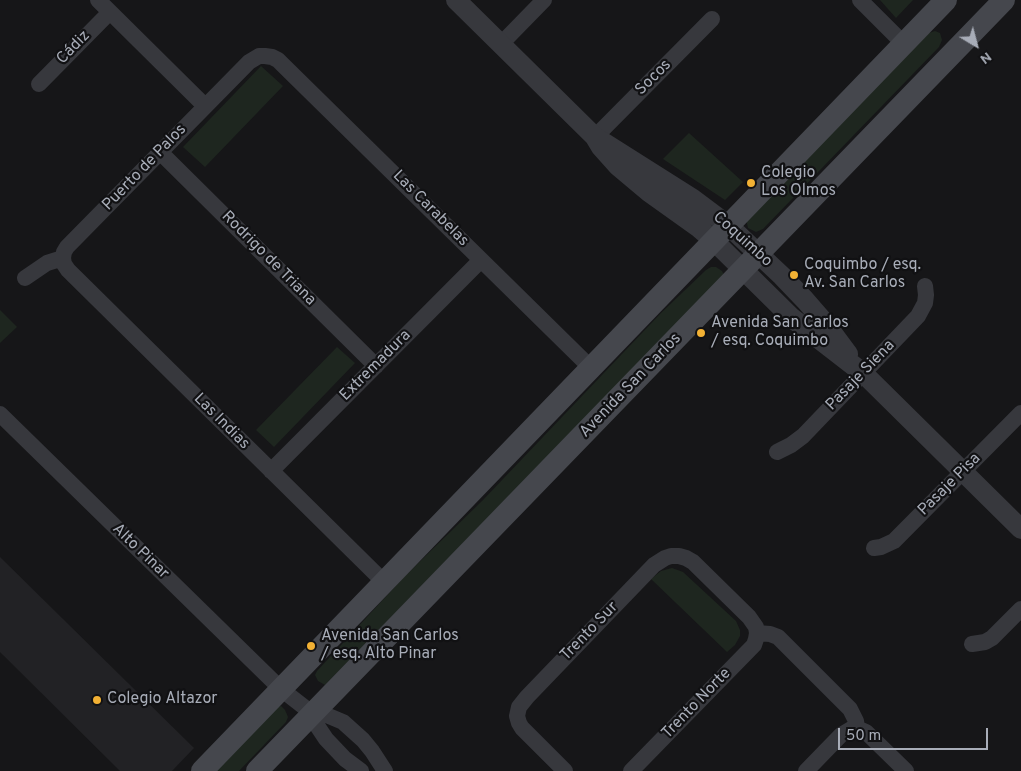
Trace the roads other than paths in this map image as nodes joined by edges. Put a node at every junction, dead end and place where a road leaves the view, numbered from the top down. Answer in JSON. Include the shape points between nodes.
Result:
{"nodes":[{"id":1,"x":98,"y":0,"type":"edge"},
{"id":2,"x":456,"y":0,"type":"edge"},
{"id":3,"x":544,"y":0,"type":"edge"},
{"id":4,"x":860,"y":0,"type":"edge"},
{"id":5,"x":946,"y":0,"type":"edge"},
{"id":6,"x":1004,"y":0,"type":"edge"},
{"id":7,"x":110,"y":12,"type":"junction"},
{"id":8,"x":712,"y":19,"type":"dead end"},
{"id":9,"x":501,"y":44,"type":"junction"},
{"id":10,"x":904,"y":44,"type":"junction"},
{"id":11,"x":265,"y":56,"type":"joint"},
{"id":12,"x":39,"y":84,"type":"dead end"},
{"id":13,"x":205,"y":106,"type":"junction"},
{"id":14,"x":595,"y":137,"type":"junction"},
{"id":15,"x":160,"y":152,"type":"junction"},
{"id":16,"x":722,"y":233,"type":"junction"},
{"id":17,"x":759,"y":254,"type":"junction"},
{"id":18,"x":62,"y":258,"type":"junction"},
{"id":19,"x":481,"y":260,"type":"junction"},
{"id":20,"x":743,"y":270,"type":"junction"},
{"id":21,"x":25,"y":278,"type":"dead end"},
{"id":22,"x":925,"y":286,"type":"dead end"},
{"id":23,"x":376,"y":366,"type":"junction"},
{"id":24,"x":591,"y":368,"type":"junction"},
{"id":25,"x":863,"y":373,"type":"junction"},
{"id":26,"x":1021,"y":413,"type":"edge"},
{"id":27,"x":0,"y":414,"type":"edge"},
{"id":28,"x":777,"y":452,"type":"dead end"},
{"id":29,"x":271,"y":471,"type":"junction"},
{"id":30,"x":963,"y":472,"type":"junction"},
{"id":31,"x":1021,"y":529,"type":"edge"},
{"id":32,"x":874,"y":548,"type":"dead end"},
{"id":33,"x":384,"y":582,"type":"junction"},
{"id":34,"x":1021,"y":609,"type":"edge"},
{"id":35,"x":757,"y":633,"type":"junction"},
{"id":36,"x":972,"y":644,"type":"dead end"},
{"id":37,"x":281,"y":689,"type":"junction"},
{"id":38,"x":313,"y":714,"type":"junction"},
{"id":39,"x":857,"y":728,"type":"junction"},
{"id":40,"x":202,"y":771,"type":"edge"},
{"id":41,"x":257,"y":771,"type":"edge"},
{"id":42,"x":361,"y":771,"type":"edge"},
{"id":43,"x":385,"y":771,"type":"edge"},
{"id":44,"x":565,"y":771,"type":"edge"},
{"id":45,"x":631,"y":771,"type":"edge"},
{"id":46,"x":806,"y":771,"type":"edge"},
{"id":47,"x":906,"y":771,"type":"edge"}],
"edges":[{"from":1,"to":7,"type":"street"},
{"from":2,"to":9,"type":"street","name":"Coquimbo"},
{"from":3,"to":9,"type":"street"},
{"from":4,"to":10,"type":"street"},
{"from":5,"to":10,"type":"main road"},
{"from":6,"to":17,"type":"main road","name":"Avenida San Carlos"},
{"from":7,"to":12,"type":"street","name":"Cádiz"},
{"from":7,"to":13,"type":"street"},
{"from":8,"to":14,"type":"street","name":"Socos"},
{"from":9,"to":14,"type":"street","name":"Coquimbo"},
{"from":10,"to":16,"type":"main road"},
{"from":11,"to":13,"type":"street","name":"Puerto de Palos","via":[[249,62]]},
{"from":11,"to":19,"type":"street","name":"Las Carabelas","via":[[284,65]]},
{"from":13,"to":15,"type":"street","name":"Puerto de Palos"},
{"from":14,"to":16,"type":"street","name":"Coquimbo","via":[[623,171],[649,192],[698,227]]},
{"from":15,"to":18,"type":"street","name":"Puerto de Palos","via":[[67,247]]},
{"from":15,"to":23,"type":"street","name":"Rodrigo de Triana"},
{"from":16,"to":17,"type":"street","name":"Coquimbo"},
{"from":16,"to":20,"type":"street","name":"Coquimbo"},
{"from":16,"to":24,"type":"main road"},
{"from":17,"to":20,"type":"main road","name":"Avenida San Carlos"},
{"from":17,"to":25,"type":"street","name":"Coquimbo","via":[[810,306]]},
{"from":18,"to":21,"type":"street","via":[[47,262]]},
{"from":18,"to":29,"type":"street","name":"Las Indias","via":[[68,270]]},
{"from":19,"to":23,"type":"street","name":"Extremadura"},
{"from":19,"to":24,"type":"street","name":"Las Carabelas"},
{"from":20,"to":25,"type":"street","name":"Coquimbo","via":[[792,318]]},
{"from":20,"to":38,"type":"main road","name":"Avenida San Carlos"},
{"from":22,"to":25,"type":"street","name":"Pasaje Siena","via":[[925,303],[918,316]]},
{"from":23,"to":29,"type":"street","name":"Extremadura"},
{"from":24,"to":33,"type":"main road"},
{"from":25,"to":28,"type":"street","name":"Pasaje Siena","via":[[803,436]]},
{"from":25,"to":30,"type":"street","name":"Coquimbo"},
{"from":26,"to":30,"type":"street","name":"Pasaje Pisa"},
{"from":27,"to":37,"type":"street","name":"Alto Pinar"},
{"from":29,"to":33,"type":"street","name":"Las Indias"},
{"from":30,"to":31,"type":"street","name":"Coquimbo"},
{"from":30,"to":32,"type":"street","name":"Pasaje Pisa","via":[[894,541]]},
{"from":33,"to":37,"type":"main road"},
{"from":34,"to":36,"type":"street","via":[[992,638]]},
{"from":35,"to":39,"type":"street","via":[[778,637],[850,709]]},
{"from":35,"to":44,"type":"street","name":"Trento Sur","via":[[749,617],[693,562],[679,556],[659,561],[519,707],[517,716],[522,728]]},
{"from":35,"to":45,"type":"street","name":"Trento Norte","via":[[754,646]]},
{"from":37,"to":38,"type":"street","name":"Alto Pinar"},
{"from":37,"to":40,"type":"main road"},
{"from":38,"to":41,"type":"main road","name":"Avenida San Carlos"},
{"from":38,"to":42,"type":"street","via":[[326,739]]},
{"from":38,"to":43,"type":"street","via":[[324,714],[343,722],[372,750]]},
{"from":39,"to":46,"type":"street","via":[[841,735]]},
{"from":39,"to":47,"type":"street","via":[[866,732]]}]}
